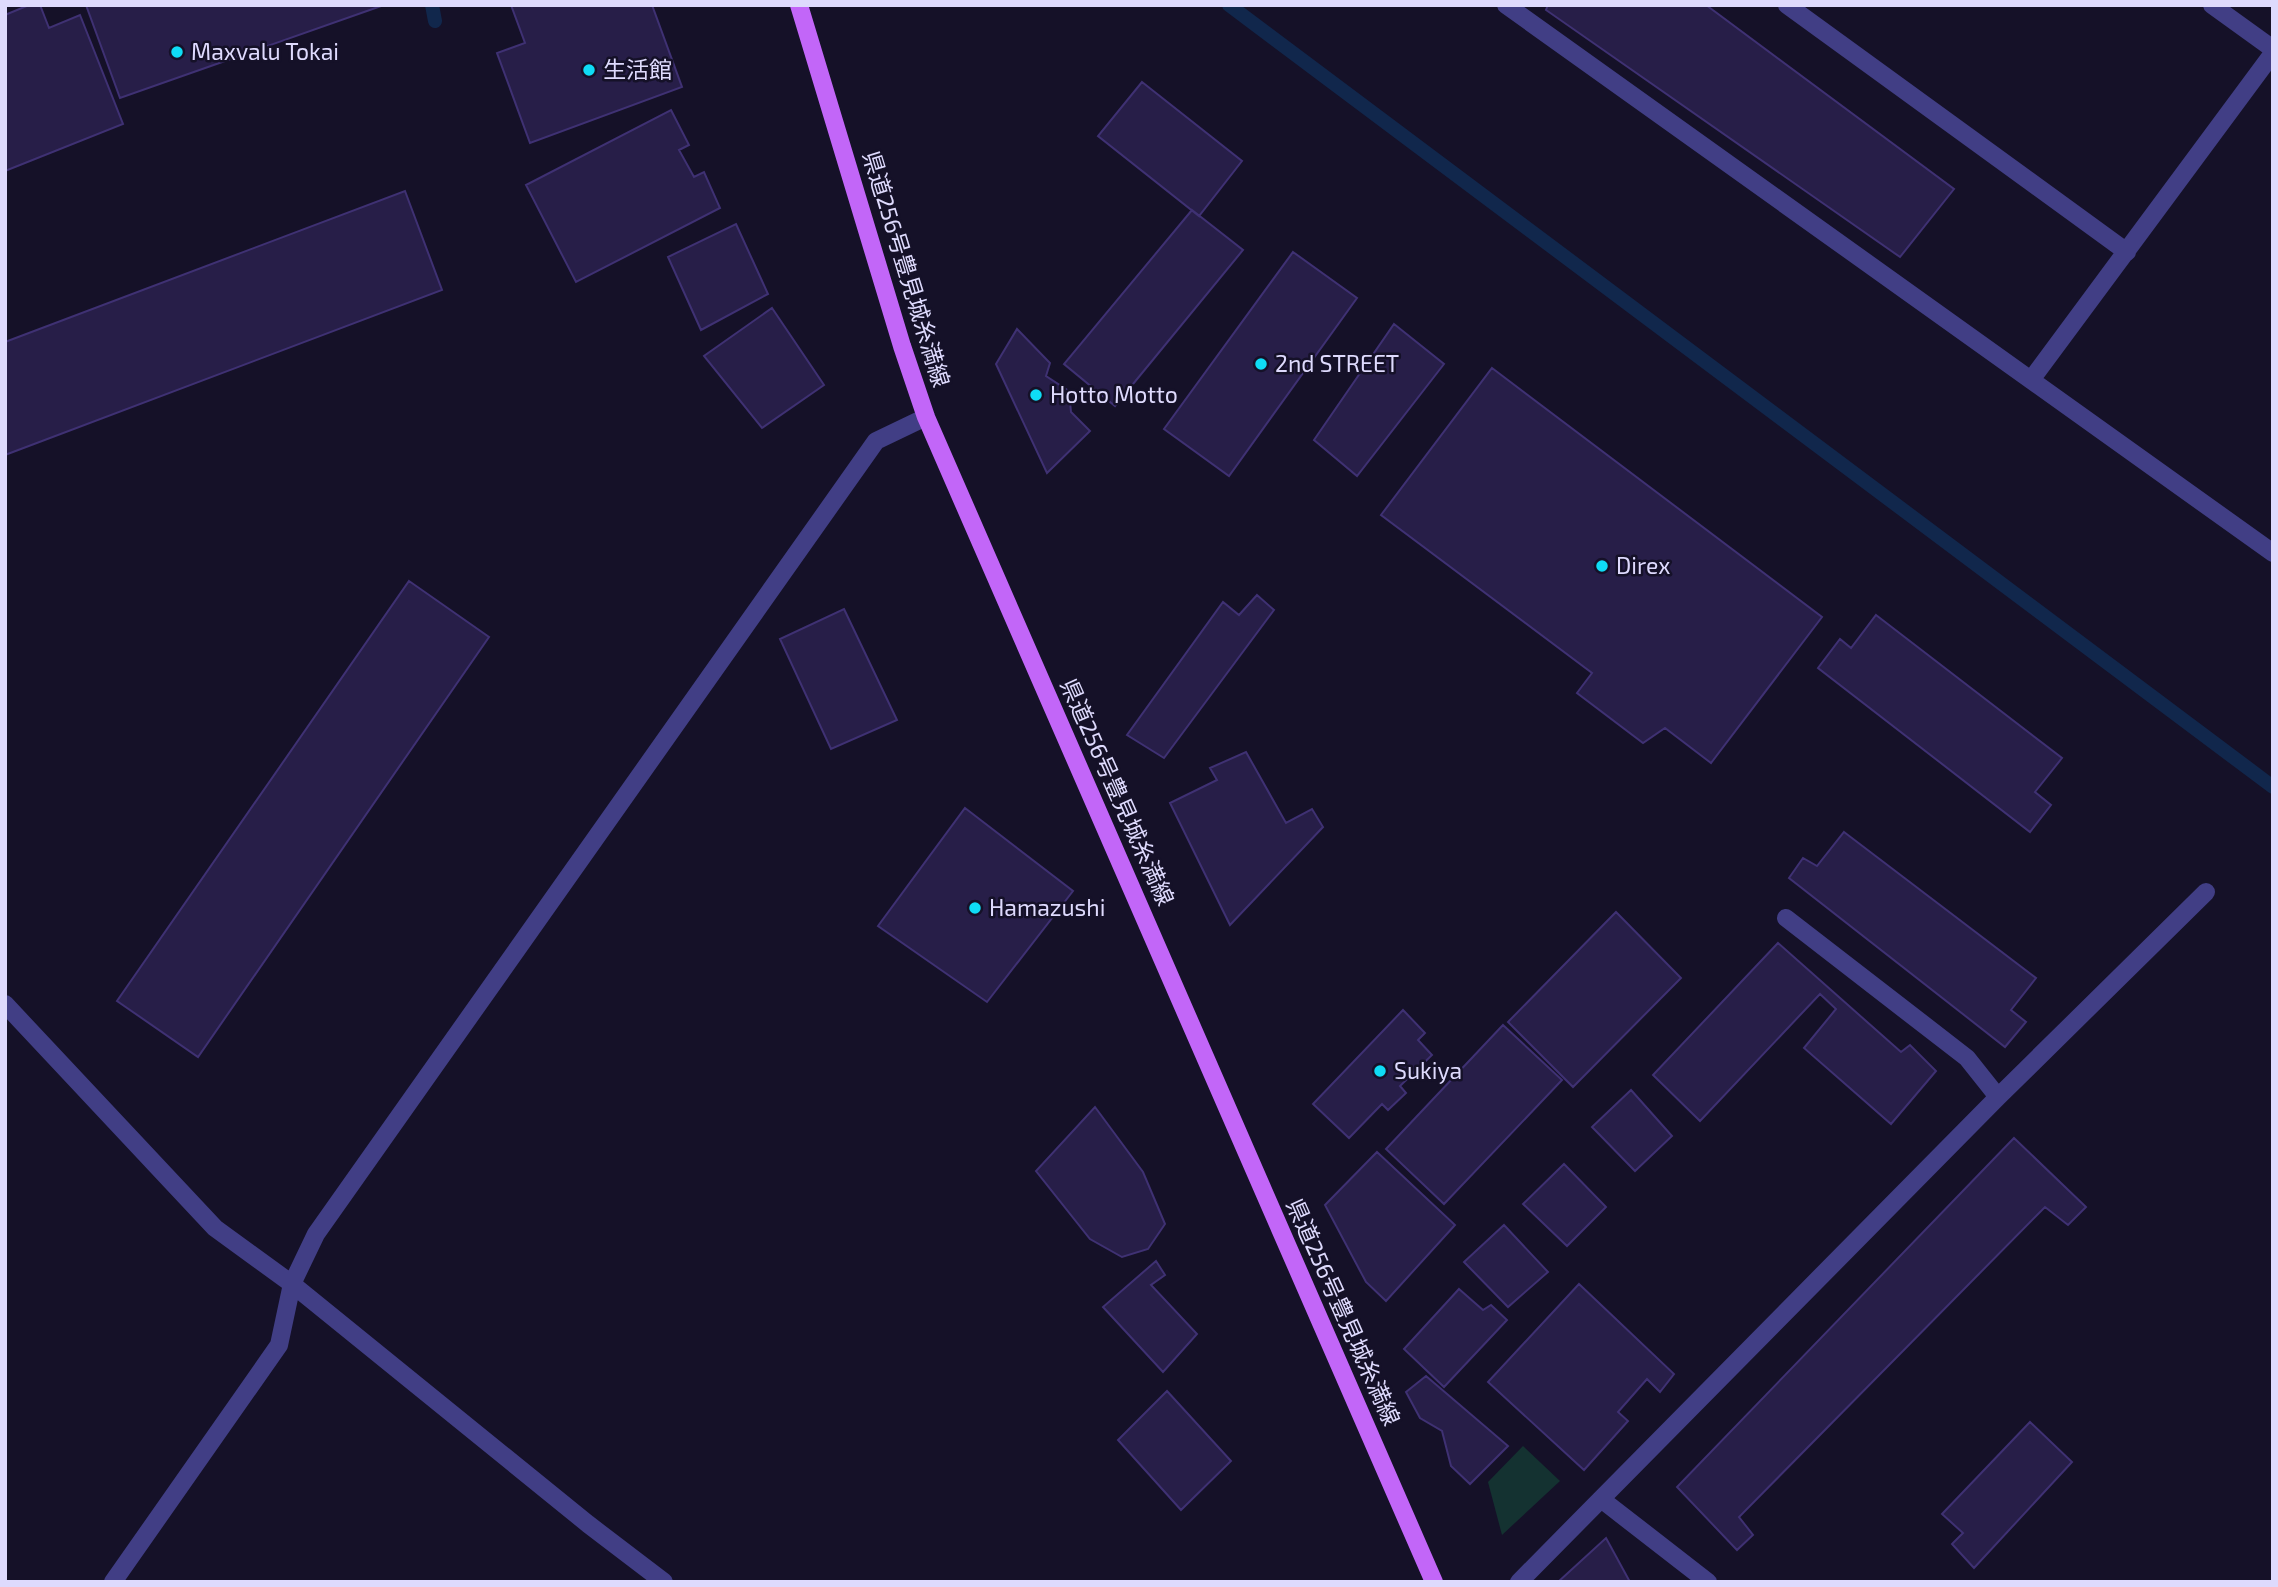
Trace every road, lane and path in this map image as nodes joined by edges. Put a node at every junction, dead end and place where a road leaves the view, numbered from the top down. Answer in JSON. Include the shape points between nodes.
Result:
{"nodes":[{"id":1,"x":799,"y":5,"type":"edge"},
{"id":2,"x":1506,"y":5,"type":"edge"},
{"id":3,"x":1787,"y":5,"type":"edge"},
{"id":4,"x":2212,"y":5,"type":"edge"},
{"id":5,"x":2273,"y":51,"type":"edge"},
{"id":6,"x":2127,"y":252,"type":"junction"},
{"id":7,"x":2031,"y":380,"type":"junction"},
{"id":8,"x":926,"y":417,"type":"junction"},
{"id":9,"x":2273,"y":553,"type":"edge"},
{"id":10,"x":2206,"y":892,"type":"dead end"},
{"id":11,"x":1786,"y":918,"type":"dead end"},
{"id":12,"x":5,"y":1004,"type":"edge"},
{"id":13,"x":1998,"y":1097,"type":"junction"},
{"id":14,"x":292,"y":1284,"type":"junction"},
{"id":15,"x":1601,"y":1499,"type":"junction"},
{"id":16,"x":113,"y":1582,"type":"edge"},
{"id":17,"x":664,"y":1582,"type":"edge"},
{"id":18,"x":1434,"y":1582,"type":"edge"},
{"id":19,"x":1519,"y":1582,"type":"edge"},
{"id":20,"x":1708,"y":1582,"type":"edge"}],
"edges":[{"from":1,"to":8,"type":"main road","name":"県道256号豊見城糸満線"},
{"from":2,"to":7,"type":"street"},
{"from":3,"to":6,"type":"street"},
{"from":4,"to":5,"type":"street"},
{"from":5,"to":6,"type":"street"},
{"from":6,"to":7,"type":"street"},
{"from":7,"to":9,"type":"street"},
{"from":8,"to":14,"type":"street","via":[[876,441],[316,1234]]},
{"from":8,"to":18,"type":"main road","name":"県道256号豊見城糸満線"},
{"from":10,"to":13,"type":"street"},
{"from":11,"to":13,"type":"street","via":[[1967,1058]]},
{"from":12,"to":14,"type":"street","via":[[215,1228]]},
{"from":13,"to":15,"type":"street"},
{"from":14,"to":16,"type":"street","via":[[279,1345]]},
{"from":14,"to":17,"type":"street"},
{"from":15,"to":19,"type":"street"},
{"from":15,"to":20,"type":"street"}]}
